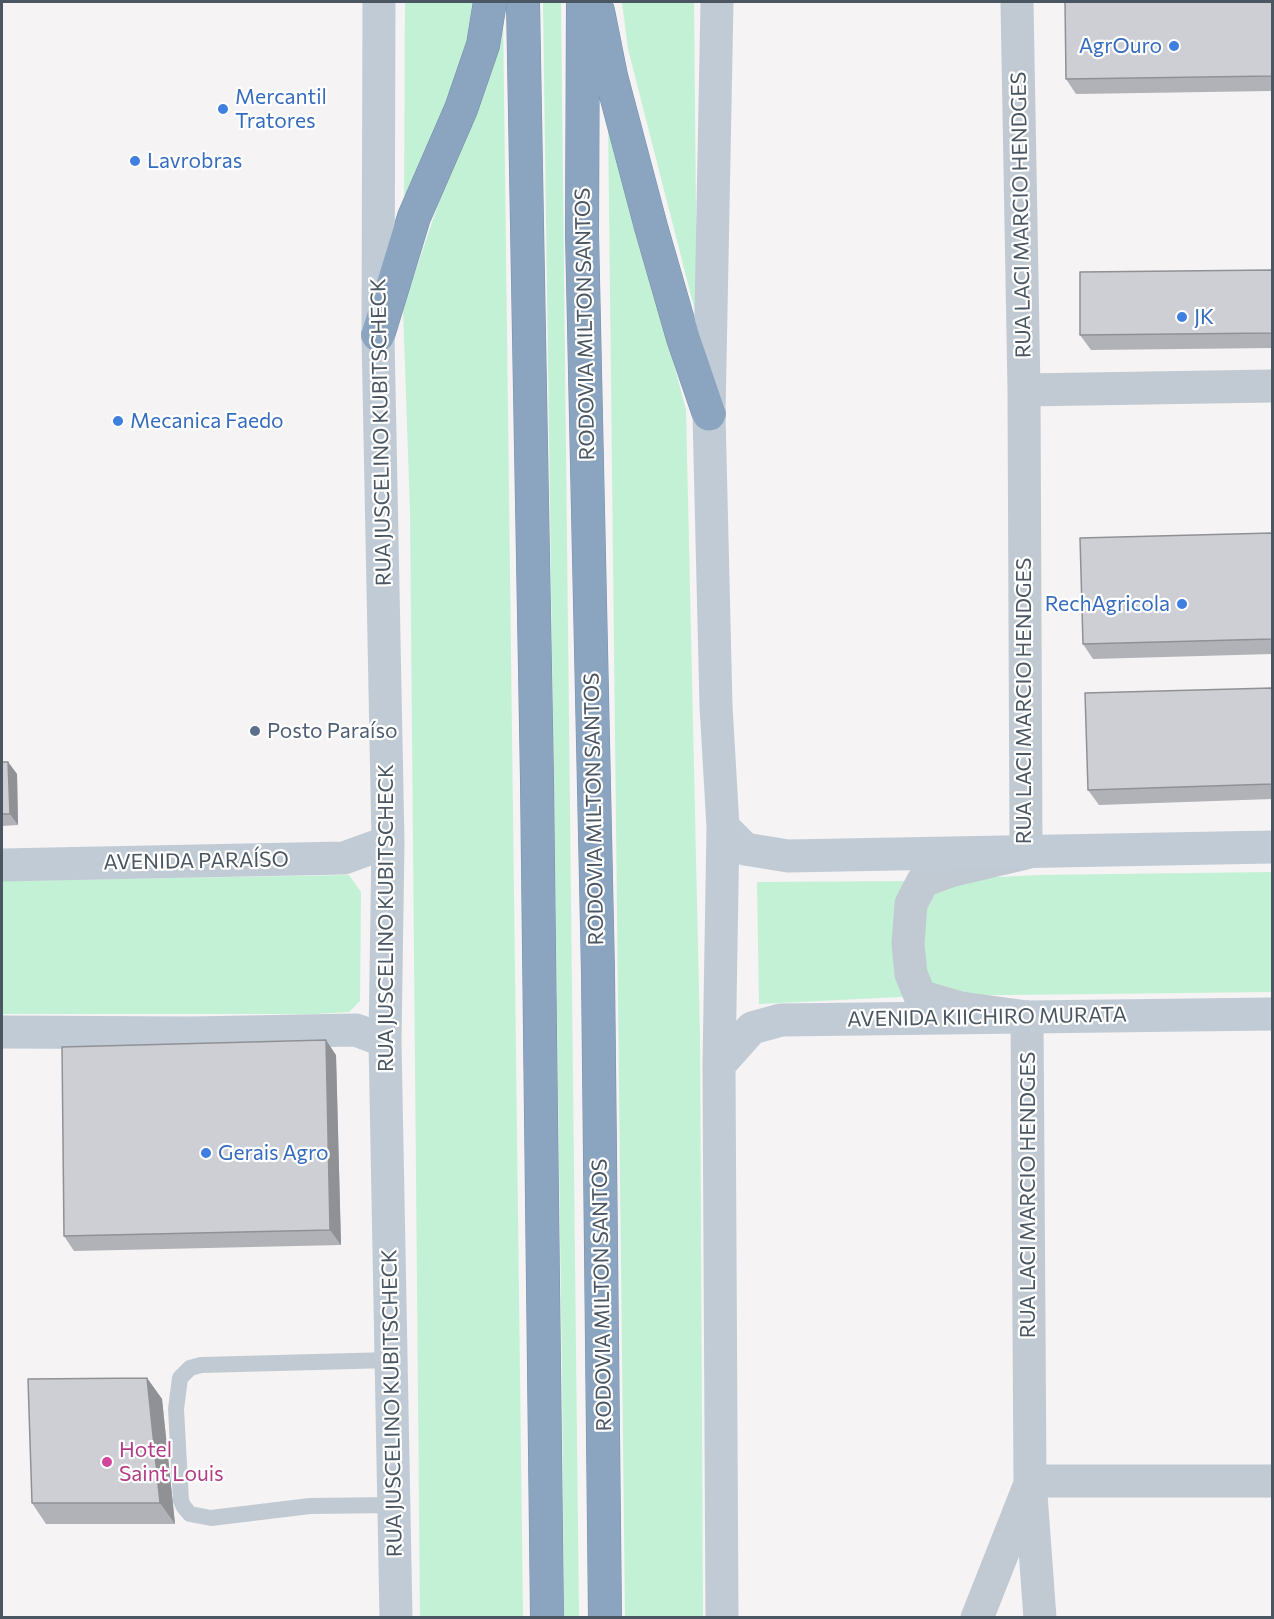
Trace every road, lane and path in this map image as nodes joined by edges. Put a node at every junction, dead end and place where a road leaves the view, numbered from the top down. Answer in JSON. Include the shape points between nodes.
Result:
{"nodes":[{"id":1,"x":378,"y":2,"type":"edge"},
{"id":2,"x":490,"y":2,"type":"edge"},
{"id":3,"x":523,"y":2,"type":"edge"},
{"id":4,"x":584,"y":2,"type":"edge"},
{"id":5,"x":596,"y":2,"type":"edge"},
{"id":6,"x":717,"y":2,"type":"edge"},
{"id":7,"x":1017,"y":2,"type":"edge"},
{"id":8,"x":378,"y":335,"type":"junction"},
{"id":9,"x":1272,"y":386,"type":"edge"},
{"id":10,"x":1024,"y":390,"type":"junction"},
{"id":11,"x":709,"y":414,"type":"junction"},
{"id":12,"x":723,"y":827,"type":"junction"},
{"id":13,"x":388,"y":842,"type":"junction"},
{"id":14,"x":1272,"y":847,"type":"edge"},
{"id":15,"x":1026,"y":853,"type":"junction"},
{"id":16,"x":2,"y":865,"type":"edge"},
{"id":17,"x":1272,"y":1014,"type":"edge"},
{"id":18,"x":1027,"y":1017,"type":"junction"},
{"id":19,"x":2,"y":1032,"type":"edge"},
{"id":20,"x":385,"y":1041,"type":"junction"},
{"id":21,"x":719,"y":1065,"type":"junction"},
{"id":22,"x":391,"y":1360,"type":"junction"},
{"id":23,"x":1030,"y":1481,"type":"junction"},
{"id":24,"x":1272,"y":1481,"type":"edge"},
{"id":25,"x":395,"y":1505,"type":"junction"},
{"id":26,"x":396,"y":1617,"type":"edge"},
{"id":27,"x":547,"y":1617,"type":"edge"},
{"id":28,"x":605,"y":1617,"type":"edge"},
{"id":29,"x":722,"y":1617,"type":"edge"},
{"id":30,"x":977,"y":1617,"type":"edge"},
{"id":31,"x":1040,"y":1617,"type":"edge"}],
"edges":[{"from":1,"to":8,"type":"main road","name":"RUA JUSCELINO KUBITSCHECK"},
{"from":2,"to":8,"type":"highway","via":[[483,45],[461,109],[414,217]]},
{"from":3,"to":27,"type":"highway"},
{"from":4,"to":28,"type":"highway","name":"RODOVIA MILTON SANTOS","via":[[582,233],[598,972]]},
{"from":5,"to":11,"type":"highway","via":[[611,76],[651,227]]},
{"from":6,"to":11,"type":"main road"},
{"from":7,"to":10,"type":"street","name":"RUA LACI MARCIO HENDGES"},
{"from":8,"to":13,"type":"main road","name":"RUA JUSCELINO KUBITSCHECK"},
{"from":9,"to":10,"type":"street"},
{"from":10,"to":15,"type":"street","name":"RUA LACI MARCIO HENDGES"},
{"from":11,"to":12,"type":"main road"},
{"from":12,"to":15,"type":"main road","via":[[745,849],[788,856]]},
{"from":12,"to":21,"type":"main road"},
{"from":13,"to":16,"type":"main road","name":"AVENIDA PARAÍSO","via":[[344,858]]},
{"from":13,"to":20,"type":"main road","name":"RUA JUSCELINO KUBITSCHECK"},
{"from":14,"to":15,"type":"main road"},
{"from":15,"to":18,"type":"street","name":"RUA LACI MARCIO HENDGES","via":[[950,871],[922,882],[911,904],[908,944],[911,974],[920,996],[961,1008]]},
{"from":17,"to":18,"type":"main road","name":"AVENIDA KIICHIRO MURATA"},
{"from":18,"to":21,"type":"main road","name":"AVENIDA KIICHIRO MURATA","via":[[781,1020],[752,1028]]},
{"from":18,"to":23,"type":"street","name":"RUA LACI MARCIO HENDGES"},
{"from":19,"to":20,"type":"main road","via":[[356,1030]]},
{"from":20,"to":22,"type":"main road","name":"RUA JUSCELINO KUBITSCHECK"},
{"from":21,"to":29,"type":"main road"},
{"from":22,"to":25,"type":"main road","name":"RUA JUSCELINO KUBITSCHECK"},
{"from":22,"to":25,"type":"lane","via":[[201,1365],[190,1368],[180,1378],[176,1409],[182,1501],[190,1514],[211,1518],[310,1506]]},
{"from":23,"to":24,"type":"street"},
{"from":23,"to":30,"type":"street","name":"RUA LACI MARCIO HENDGES"},
{"from":23,"to":31,"type":"street","name":"RUA LACI MARCIO HENDGES"},
{"from":25,"to":26,"type":"main road","name":"RUA JUSCELINO KUBITSCHECK"}]}
